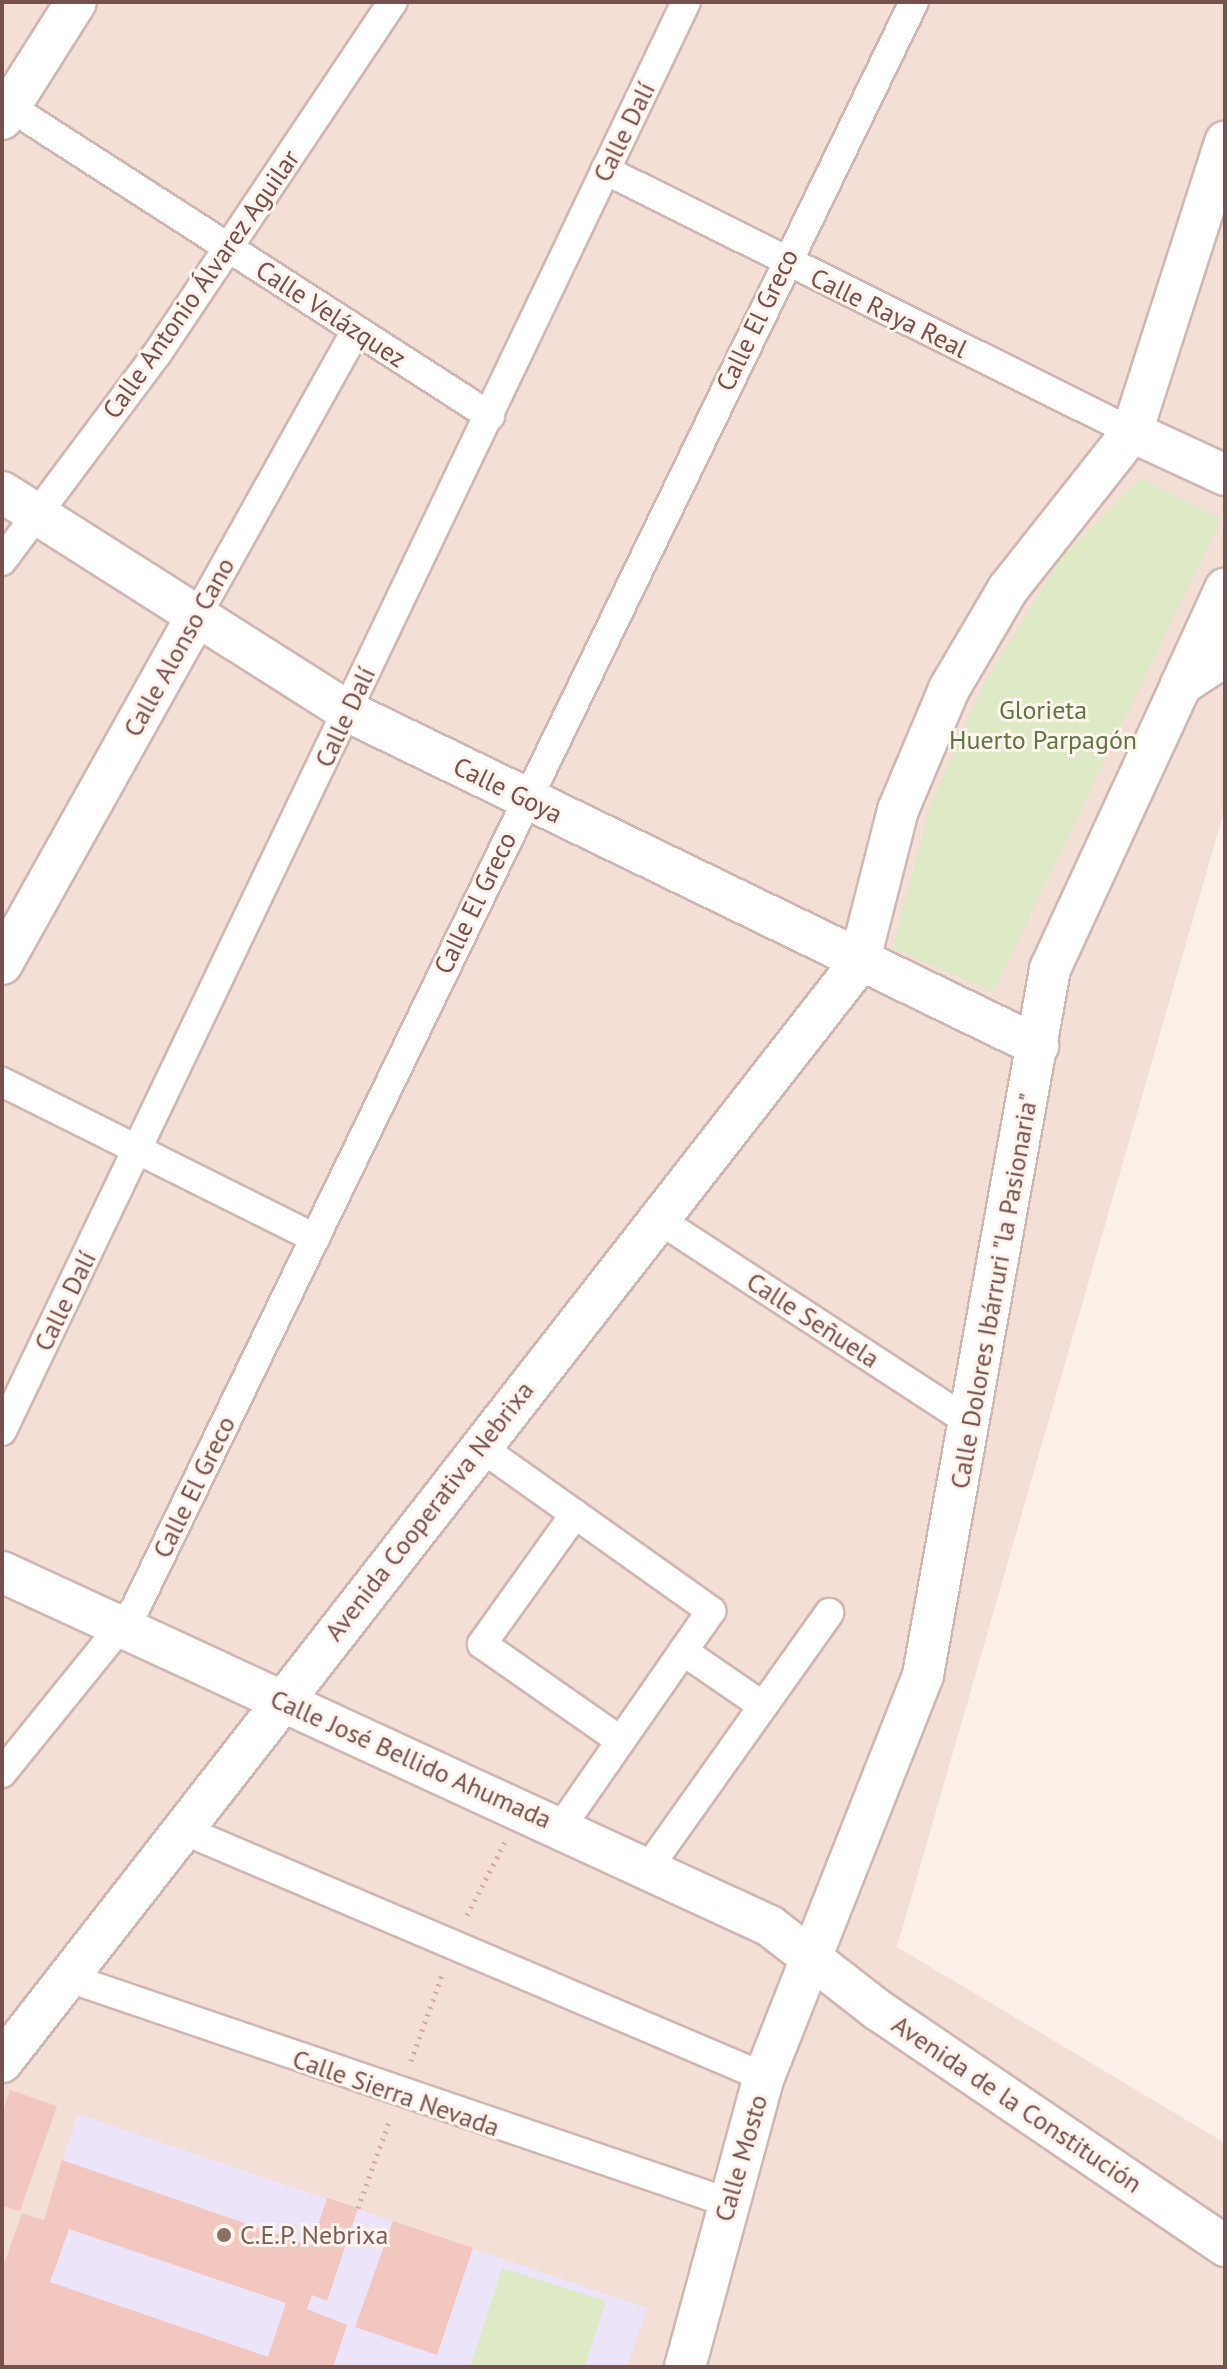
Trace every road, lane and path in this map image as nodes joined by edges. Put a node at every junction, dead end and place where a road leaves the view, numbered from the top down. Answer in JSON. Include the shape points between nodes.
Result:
{"nodes":[{"id":1,"x":76,"y":2,"type":"edge"},
{"id":2,"x":393,"y":2,"type":"edge"},
{"id":3,"x":686,"y":2,"type":"edge"},
{"id":4,"x":914,"y":2,"type":"edge"},
{"id":5,"x":6,"y":113,"type":"edge"},
{"id":6,"x":1222,"y":159,"type":"edge"},
{"id":7,"x":605,"y":170,"type":"junction"},
{"id":8,"x":230,"y":248,"type":"junction"},
{"id":9,"x":785,"y":262,"type":"junction"},
{"id":10,"x":356,"y":331,"type":"junction"},
{"id":11,"x":490,"y":416,"type":"junction"},
{"id":12,"x":1132,"y":432,"type":"junction"},
{"id":13,"x":1225,"y":475,"type":"edge"},
{"id":14,"x":2,"y":492,"type":"edge"},
{"id":15,"x":36,"y":514,"type":"junction"},
{"id":16,"x":2,"y":561,"type":"edge"},
{"id":17,"x":1225,"y":589,"type":"edge"},
{"id":18,"x":196,"y":617,"type":"junction"},
{"id":19,"x":1225,"y":656,"type":"edge"},
{"id":20,"x":1181,"y":685,"type":"junction"},
{"id":21,"x":347,"y":711,"type":"junction"},
{"id":22,"x":525,"y":799,"type":"junction"},
{"id":23,"x":859,"y":963,"type":"junction"},
{"id":24,"x":2,"y":964,"type":"edge"},
{"id":25,"x":1038,"y":1046,"type":"junction"},
{"id":26,"x":2,"y":1082,"type":"edge"},
{"id":27,"x":137,"y":1151,"type":"junction"},
{"id":28,"x":655,"y":1217,"type":"junction"},
{"id":29,"x":315,"y":1238,"type":"junction"},
{"id":30,"x":970,"y":1422,"type":"junction"},
{"id":31,"x":2,"y":1431,"type":"edge"},
{"id":32,"x":479,"y":1446,"type":"junction"},
{"id":33,"x":575,"y":1514,"type":"junction"},
{"id":34,"x":2,"y":1572,"type":"edge"},
{"id":35,"x":829,"y":1613,"type":"dead end"},
{"id":36,"x":116,"y":1628,"type":"junction"},
{"id":37,"x":683,"y":1651,"type":"junction"},
{"id":38,"x":283,"y":1700,"type":"junction"},
{"id":39,"x":763,"y":1706,"type":"junction"},
{"id":40,"x":621,"y":1741,"type":"junction"},
{"id":41,"x":2,"y":1773,"type":"edge"},
{"id":42,"x":561,"y":1827,"type":"junction"},
{"id":43,"x":181,"y":1829,"type":"junction"},
{"id":44,"x":648,"y":1868,"type":"junction"},
{"id":45,"x":815,"y":1956,"type":"junction"},
{"id":46,"x":66,"y":1977,"type":"junction"},
{"id":47,"x":2,"y":2062,"type":"edge"},
{"id":48,"x":764,"y":2077,"type":"junction"},
{"id":49,"x":399,"y":2096,"type":"junction"},
{"id":50,"x":727,"y":2202,"type":"junction"},
{"id":51,"x":358,"y":2208,"type":"dead end"},
{"id":52,"x":1225,"y":2246,"type":"edge"},
{"id":53,"x":685,"y":2367,"type":"edge"}],
"edges":[{"from":1,"to":5,"type":"street"},
{"from":2,"to":8,"type":"street","name":"Calle Antonio Álvarez Aguilar"},
{"from":3,"to":7,"type":"street","name":"Calle Dalí"},
{"from":4,"to":9,"type":"street","name":"Calle El Greco"},
{"from":5,"to":8,"type":"street","name":"Calle Velázquez"},
{"from":6,"to":12,"type":"street"},
{"from":7,"to":9,"type":"street","name":"Calle Raya Real"},
{"from":7,"to":11,"type":"street","name":"Calle Dalí"},
{"from":8,"to":10,"type":"street","name":"Calle Velázquez"},
{"from":8,"to":15,"type":"street","name":"Calle Antonio Álvarez Aguilar"},
{"from":9,"to":12,"type":"street","name":"Calle Raya Real"},
{"from":9,"to":22,"type":"street","name":"Calle El Greco"},
{"from":10,"to":11,"type":"street","name":"Calle Velázquez"},
{"from":10,"to":18,"type":"street","name":"Calle Alonso Cano"},
{"from":11,"to":21,"type":"street","name":"Calle Dalí"},
{"from":12,"to":13,"type":"street"},
{"from":12,"to":23,"type":"street","via":[[1008,589],[949,689],[898,810]]},
{"from":14,"to":15,"type":"street","name":"Calle Goya"},
{"from":15,"to":16,"type":"street","name":"Calle Antonio Álvarez Aguilar"},
{"from":15,"to":18,"type":"street","name":"Calle Goya"},
{"from":17,"to":20,"type":"street"},
{"from":18,"to":21,"type":"street","name":"Calle Goya"},
{"from":18,"to":24,"type":"street","name":"Calle Alonso Cano"},
{"from":19,"to":20,"type":"street"},
{"from":20,"to":25,"type":"street","name":"Calle Dolores Ibárruri \"la Pasionaria\"","via":[[1050,969]]},
{"from":21,"to":22,"type":"street","name":"Calle Goya"},
{"from":21,"to":27,"type":"street","name":"Calle Dalí"},
{"from":22,"to":23,"type":"street","name":"Calle Goya"},
{"from":22,"to":29,"type":"street","name":"Calle El Greco"},
{"from":23,"to":25,"type":"street","name":"Calle Goya"},
{"from":23,"to":28,"type":"street","name":"Avenida Cooperativa Nebrixa"},
{"from":25,"to":30,"type":"street","name":"Calle Dolores Ibárruri \"la Pasionaria\""},
{"from":26,"to":27,"type":"street"},
{"from":27,"to":29,"type":"street"},
{"from":27,"to":31,"type":"street","name":"Calle Dalí"},
{"from":28,"to":30,"type":"street","name":"Calle Señuela"},
{"from":28,"to":32,"type":"street","name":"Avenida Cooperativa Nebrixa"},
{"from":29,"to":36,"type":"street","name":"Calle El Greco","via":[[135,1609]]},
{"from":30,"to":45,"type":"street","name":"Calle Dolores Ibárruri \"la Pasionaria\"","via":[[923,1675]]},
{"from":32,"to":33,"type":"street"},
{"from":32,"to":38,"type":"street","name":"Avenida Cooperativa Nebrixa"},
{"from":33,"to":37,"type":"street","via":[[711,1611]]},
{"from":33,"to":40,"type":"street","via":[[482,1644]]},
{"from":34,"to":36,"type":"street","name":"Calle José Bellido Ahumada"},
{"from":35,"to":39,"type":"street"},
{"from":36,"to":38,"type":"street","name":"Calle José Bellido Ahumada"},
{"from":36,"to":41,"type":"street","name":"Calle El Greco"},
{"from":37,"to":39,"type":"street"},
{"from":37,"to":40,"type":"street"},
{"from":38,"to":42,"type":"street","name":"Calle José Bellido Ahumada"},
{"from":38,"to":43,"type":"street","name":"Avenida Cooperativa Nebrixa"},
{"from":39,"to":44,"type":"street"},
{"from":40,"to":42,"type":"street"},
{"from":42,"to":44,"type":"street","name":"Calle José Bellido Ahumada"},
{"from":43,"to":46,"type":"street","name":"Avenida Cooperativa Nebrixa"},
{"from":43,"to":48,"type":"street"},
{"from":44,"to":45,"type":"street","name":"Calle José Bellido Ahumada"},
{"from":45,"to":48,"type":"street","name":"Calle Mosto"},
{"from":45,"to":52,"type":"street","name":"Avenida de la Constitución","via":[[878,2010]]},
{"from":46,"to":47,"type":"street","name":"Avenida Cooperativa Nebrixa"},
{"from":46,"to":49,"type":"street","name":"Calle Sierra Nevada"},
{"from":48,"to":50,"type":"street","name":"Calle Mosto"},
{"from":49,"to":50,"type":"street","name":"Calle Sierra Nevada"},
{"from":49,"to":51,"type":"path"},
{"from":50,"to":53,"type":"street","name":"Calle Mosto"}]}
